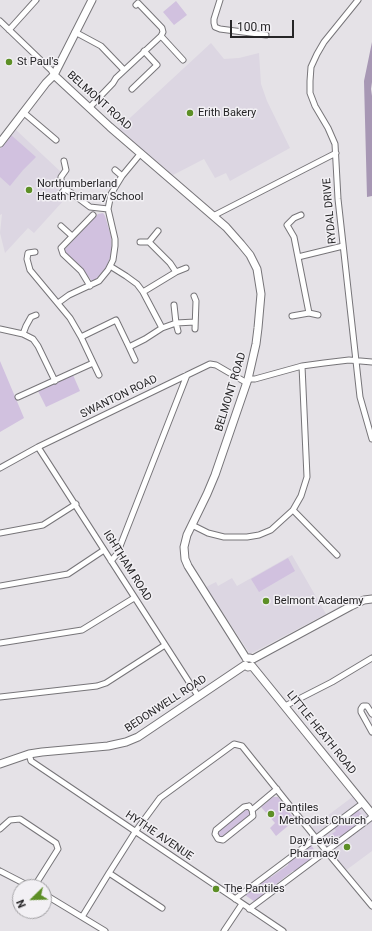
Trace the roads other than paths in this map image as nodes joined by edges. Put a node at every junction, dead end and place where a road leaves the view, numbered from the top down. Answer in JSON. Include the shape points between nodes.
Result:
{"nodes":[{"id":1,"x":36,"y":0,"type":"edge"},
{"id":2,"x":92,"y":0,"type":"edge"},
{"id":3,"x":220,"y":0,"type":"edge"},
{"id":4,"x":358,"y":0,"type":"edge"},
{"id":5,"x":136,"y":5,"type":"dead end"},
{"id":6,"x":0,"y":22,"type":"edge"},
{"id":7,"x":9,"y":30,"type":"junction"},
{"id":8,"x":75,"y":32,"type":"junction"},
{"id":9,"x":266,"y":35,"type":"dead end"},
{"id":10,"x":161,"y":36,"type":"junction"},
{"id":11,"x":144,"y":51,"type":"junction"},
{"id":12,"x":183,"y":60,"type":"dead end"},
{"id":13,"x":124,"y":70,"type":"junction"},
{"id":14,"x":54,"y":75,"type":"junction"},
{"id":15,"x":132,"y":89,"type":"dead end"},
{"id":16,"x":89,"y":108,"type":"junction"},
{"id":17,"x":23,"y":112,"type":"junction"},
{"id":18,"x":1,"y":140,"type":"edge"},
{"id":19,"x":56,"y":140,"type":"dead end"},
{"id":20,"x":141,"y":153,"type":"junction"},
{"id":21,"x":336,"y":153,"type":"junction"},
{"id":22,"x":64,"y":161,"type":"dead end"},
{"id":23,"x":115,"y":170,"type":"dead end"},
{"id":24,"x":122,"y":176,"type":"junction"},
{"id":25,"x":65,"y":189,"type":"junction"},
{"id":26,"x":60,"y":195,"type":"dead end"},
{"id":27,"x":108,"y":209,"type":"junction"},
{"id":28,"x":92,"y":215,"type":"dead end"},
{"id":29,"x":301,"y":215,"type":"dead end"},
{"id":30,"x":213,"y":216,"type":"junction"},
{"id":31,"x":61,"y":226,"type":"dead end"},
{"id":32,"x":158,"y":231,"type":"dead end"},
{"id":33,"x":72,"y":236,"type":"junction"},
{"id":34,"x":140,"y":242,"type":"dead end"},
{"id":35,"x":149,"y":242,"type":"junction"},
{"id":36,"x":343,"y":246,"type":"junction"},
{"id":37,"x":35,"y":252,"type":"dead end"},
{"id":38,"x":298,"y":257,"type":"junction"},
{"id":39,"x":110,"y":266,"type":"junction"},
{"id":40,"x":186,"y":268,"type":"dead end"},
{"id":41,"x":176,"y":272,"type":"junction"},
{"id":42,"x":90,"y":286,"type":"junction"},
{"id":43,"x":143,"y":292,"type":"junction"},
{"id":44,"x":194,"y":296,"type":"dead end"},
{"id":45,"x":58,"y":303,"type":"junction"},
{"id":46,"x":174,"y":305,"type":"dead end"},
{"id":47,"x":309,"y":313,"type":"junction"},
{"id":48,"x":32,"y":315,"type":"dead end"},
{"id":49,"x":318,"y":315,"type":"dead end"},
{"id":50,"x":292,"y":316,"type":"dead end"},
{"id":51,"x":195,"y":322,"type":"junction"},
{"id":52,"x":176,"y":323,"type":"junction"},
{"id":53,"x":162,"y":328,"type":"junction"},
{"id":54,"x":0,"y":329,"type":"edge"},
{"id":55,"x":194,"y":329,"type":"dead end"},
{"id":56,"x":178,"y":331,"type":"dead end"},
{"id":57,"x":24,"y":334,"type":"junction"},
{"id":58,"x":81,"y":337,"type":"junction"},
{"id":59,"x":129,"y":347,"type":"junction"},
{"id":60,"x":135,"y":360,"type":"dead end"},
{"id":61,"x":356,"y":360,"type":"junction"},
{"id":62,"x":372,"y":362,"type":"edge"},
{"id":63,"x":93,"y":363,"type":"junction"},
{"id":64,"x":302,"y":366,"type":"junction"},
{"id":65,"x":99,"y":375,"type":"dead end"},
{"id":66,"x":187,"y":375,"type":"junction"},
{"id":67,"x":55,"y":381,"type":"junction"},
{"id":68,"x":248,"y":381,"type":"junction"},
{"id":69,"x":18,"y":397,"type":"dead end"},
{"id":70,"x":372,"y":438,"type":"edge"},
{"id":71,"x":38,"y":447,"type":"junction"},
{"id":72,"x":0,"y":468,"type":"edge"},
{"id":73,"x":76,"y":504,"type":"junction"},
{"id":74,"x":293,"y":510,"type":"junction"},
{"id":75,"x":192,"y":525,"type":"junction"},
{"id":76,"x":0,"y":533,"type":"edge"},
{"id":77,"x":104,"y":550,"type":"junction"},
{"id":78,"x":337,"y":555,"type":"dead end"},
{"id":79,"x":111,"y":561,"type":"junction"},
{"id":80,"x":0,"y":586,"type":"edge"},
{"id":81,"x":134,"y":598,"type":"junction"},
{"id":82,"x":372,"y":599,"type":"edge"},
{"id":83,"x":0,"y":643,"type":"edge"},
{"id":84,"x":165,"y":645,"type":"junction"},
{"id":85,"x":372,"y":658,"type":"edge"},
{"id":86,"x":249,"y":662,"type":"junction"},
{"id":87,"x":198,"y":696,"type":"junction"},
{"id":88,"x":0,"y":697,"type":"edge"},
{"id":89,"x":285,"y":706,"type":"junction"},
{"id":90,"x":372,"y":714,"type":"edge"},
{"id":91,"x":372,"y":732,"type":"edge"},
{"id":92,"x":29,"y":754,"type":"junction"},
{"id":93,"x":0,"y":764,"type":"edge"},
{"id":94,"x":277,"y":789,"type":"junction"},
{"id":95,"x":363,"y":803,"type":"junction"},
{"id":96,"x":252,"y":810,"type":"junction"},
{"id":97,"x":371,"y":813,"type":"edge"},
{"id":98,"x":0,"y":829,"type":"edge"},
{"id":99,"x":136,"y":832,"type":"junction"},
{"id":100,"x":317,"y":838,"type":"junction"},
{"id":101,"x":327,"y":852,"type":"junction"},
{"id":102,"x":0,"y":870,"type":"edge"},
{"id":103,"x":109,"y":873,"type":"junction"},
{"id":104,"x":17,"y":879,"type":"edge"},
{"id":105,"x":38,"y":879,"type":"edge"},
{"id":106,"x":52,"y":899,"type":"edge"},
{"id":107,"x":235,"y":899,"type":"junction"},
{"id":108,"x":242,"y":904,"type":"junction"},
{"id":109,"x":372,"y":906,"type":"edge"},
{"id":110,"x":162,"y":908,"type":"dead end"},
{"id":111,"x":249,"y":909,"type":"junction"},
{"id":112,"x":82,"y":917,"type":"junction"},
{"id":113,"x":105,"y":931,"type":"edge"},
{"id":114,"x":224,"y":931,"type":"edge"},
{"id":115,"x":283,"y":931,"type":"edge"}],
"edges":[{"from":1,"to":7,"type":"street"},
{"from":2,"to":8,"type":"street"},
{"from":3,"to":9,"type":"street","via":[[214,19],[215,26],[220,29]]},
{"from":4,"to":21,"type":"street","name":"RYDAL DRIVE","via":[[324,42],[311,67],[310,93],[329,130]]},
{"from":5,"to":10,"type":"street","via":[[138,3],[162,28]]},
{"from":6,"to":7,"type":"street"},
{"from":7,"to":14,"type":"street"},
{"from":8,"to":13,"type":"street","via":[[101,46]]},
{"from":8,"to":14,"type":"street"},
{"from":10,"to":11,"type":"street"},
{"from":10,"to":12,"type":"street"},
{"from":11,"to":13,"type":"street"},
{"from":11,"to":15,"type":"street","via":[[157,65]]},
{"from":13,"to":16,"type":"street"},
{"from":14,"to":16,"type":"street","name":"BELMONT ROAD"},
{"from":14,"to":17,"type":"street"},
{"from":16,"to":20,"type":"street","name":"BELMONT ROAD"},
{"from":17,"to":18,"type":"street"},
{"from":17,"to":19,"type":"street"},
{"from":20,"to":24,"type":"street"},
{"from":20,"to":30,"type":"street","name":"BELMONT ROAD"},
{"from":21,"to":30,"type":"street"},
{"from":21,"to":36,"type":"street","name":"RYDAL DRIVE"},
{"from":22,"to":25,"type":"street","via":[[66,170],[61,180]]},
{"from":23,"to":24,"type":"street"},
{"from":24,"to":27,"type":"street","via":[[113,189]]},
{"from":25,"to":26,"type":"street"},
{"from":25,"to":27,"type":"street","via":[[90,207]]},
{"from":27,"to":39,"type":"street","via":[[115,239]]},
{"from":28,"to":33,"type":"street"},
{"from":29,"to":38,"type":"street","via":[[287,225],[294,237]]},
{"from":30,"to":68,"type":"street","name":"BELMONT ROAD","via":[[250,255],[260,282],[258,328]]},
{"from":31,"to":33,"type":"street"},
{"from":32,"to":35,"type":"street"},
{"from":33,"to":42,"type":"street","via":[[61,248],[63,254],[81,271]]},
{"from":34,"to":35,"type":"street"},
{"from":35,"to":41,"type":"street","via":[[167,258]]},
{"from":36,"to":38,"type":"street"},
{"from":36,"to":61,"type":"street","name":"RYDAL DRIVE"},
{"from":37,"to":45,"type":"street","via":[[27,251],[30,270]]},
{"from":38,"to":47,"type":"street"},
{"from":39,"to":42,"type":"street","via":[[98,281]]},
{"from":39,"to":43,"type":"street","via":[[137,284]]},
{"from":40,"to":41,"type":"street"},
{"from":41,"to":43,"type":"street"},
{"from":42,"to":45,"type":"street"},
{"from":43,"to":53,"type":"street"},
{"from":44,"to":51,"type":"street"},
{"from":45,"to":58,"type":"street"},
{"from":46,"to":52,"type":"street"},
{"from":47,"to":49,"type":"street"},
{"from":47,"to":50,"type":"street"},
{"from":48,"to":57,"type":"street"},
{"from":51,"to":52,"type":"street"},
{"from":51,"to":55,"type":"street"},
{"from":52,"to":53,"type":"street"},
{"from":52,"to":56,"type":"street"},
{"from":53,"to":59,"type":"street"},
{"from":54,"to":57,"type":"street"},
{"from":57,"to":67,"type":"street","via":[[33,339],[38,346]]},
{"from":58,"to":59,"type":"street","via":[[116,320]]},
{"from":58,"to":63,"type":"street"},
{"from":59,"to":60,"type":"street"},
{"from":61,"to":62,"type":"street"},
{"from":61,"to":64,"type":"street"},
{"from":61,"to":70,"type":"street","name":"RYDAL DRIVE","via":[[360,397]]},
{"from":63,"to":65,"type":"street"},
{"from":63,"to":67,"type":"street"},
{"from":64,"to":68,"type":"street"},
{"from":64,"to":74,"type":"street","via":[[307,477]]},
{"from":66,"to":68,"type":"street","name":"SWANTON ROAD","via":[[210,364]]},
{"from":66,"to":71,"type":"street","name":"SWANTON ROAD"},
{"from":66,"to":79,"type":"street","via":[[117,554]]},
{"from":67,"to":69,"type":"street"},
{"from":68,"to":75,"type":"street","name":"BELMONT ROAD","via":[[212,481]]},
{"from":71,"to":72,"type":"street","name":"SWANTON ROAD"},
{"from":71,"to":73,"type":"street","name":"IGHTHAM ROAD"},
{"from":73,"to":76,"type":"street","via":[[43,525]]},
{"from":73,"to":77,"type":"street","name":"IGHTHAM ROAD"},
{"from":74,"to":75,"type":"street","via":[[271,530],[247,537],[224,537]]},
{"from":74,"to":78,"type":"street"},
{"from":75,"to":86,"type":"street","name":"BELMONT ROAD","via":[[185,542],[185,560]]},
{"from":77,"to":79,"type":"street","name":"IGHTHAM ROAD"},
{"from":77,"to":80,"type":"street","via":[[68,574]]},
{"from":79,"to":81,"type":"street","name":"IGHTHAM ROAD"},
{"from":81,"to":83,"type":"street","via":[[82,630]]},
{"from":81,"to":84,"type":"street","name":"IGHTHAM ROAD"},
{"from":82,"to":86,"type":"street","name":"BEDONWELL ROAD","via":[[351,606]]},
{"from":84,"to":87,"type":"street","name":"IGHTHAM ROAD"},
{"from":84,"to":88,"type":"street","via":[[106,683],[97,686]]},
{"from":85,"to":89,"type":"street"},
{"from":86,"to":87,"type":"street","name":"BEDONWELL ROAD"},
{"from":86,"to":89,"type":"street","name":"LITTLE HEATH ROAD"},
{"from":87,"to":92,"type":"street","name":"BEDONWELL ROAD","via":[[138,737],[126,742]]},
{"from":89,"to":95,"type":"street","name":"LITTLE HEATH ROAD"},
{"from":90,"to":91,"type":"street","via":[[367,706],[361,708]]},
{"from":92,"to":93,"type":"street","name":"BEDONWELL ROAD"},
{"from":92,"to":99,"type":"street","name":"HYTHE AVENUE","via":[[31,761]]},
{"from":94,"to":96,"type":"street"},
{"from":94,"to":99,"type":"street","via":[[242,746],[234,744],[160,798]]},
{"from":94,"to":100,"type":"street"},
{"from":95,"to":97,"type":"street","name":"LITTLE HEATH ROAD"},
{"from":95,"to":100,"type":"street"},
{"from":96,"to":96,"type":"street","via":[[249,806],[244,807],[216,830],[218,839],[223,840],[253,816]]},
{"from":97,"to":101,"type":"street"},
{"from":98,"to":105,"type":"street","via":[[10,820],[20,818],[56,844],[58,849]]},
{"from":99,"to":103,"type":"street"},
{"from":99,"to":107,"type":"street","name":"HYTHE AVENUE"},
{"from":100,"to":101,"type":"street"},
{"from":100,"to":107,"type":"street"},
{"from":101,"to":109,"type":"street"},
{"from":101,"to":111,"type":"street"},
{"from":102,"to":104,"type":"street"},
{"from":103,"to":110,"type":"street"},
{"from":103,"to":112,"type":"street"},
{"from":106,"to":112,"type":"street"},
{"from":107,"to":108,"type":"street","name":"HYTHE AVENUE"},
{"from":108,"to":111,"type":"street","name":"HYTHE AVENUE"},
{"from":108,"to":114,"type":"street"},
{"from":111,"to":115,"type":"street","name":"HYTHE AVENUE"},
{"from":112,"to":113,"type":"street"}]}
